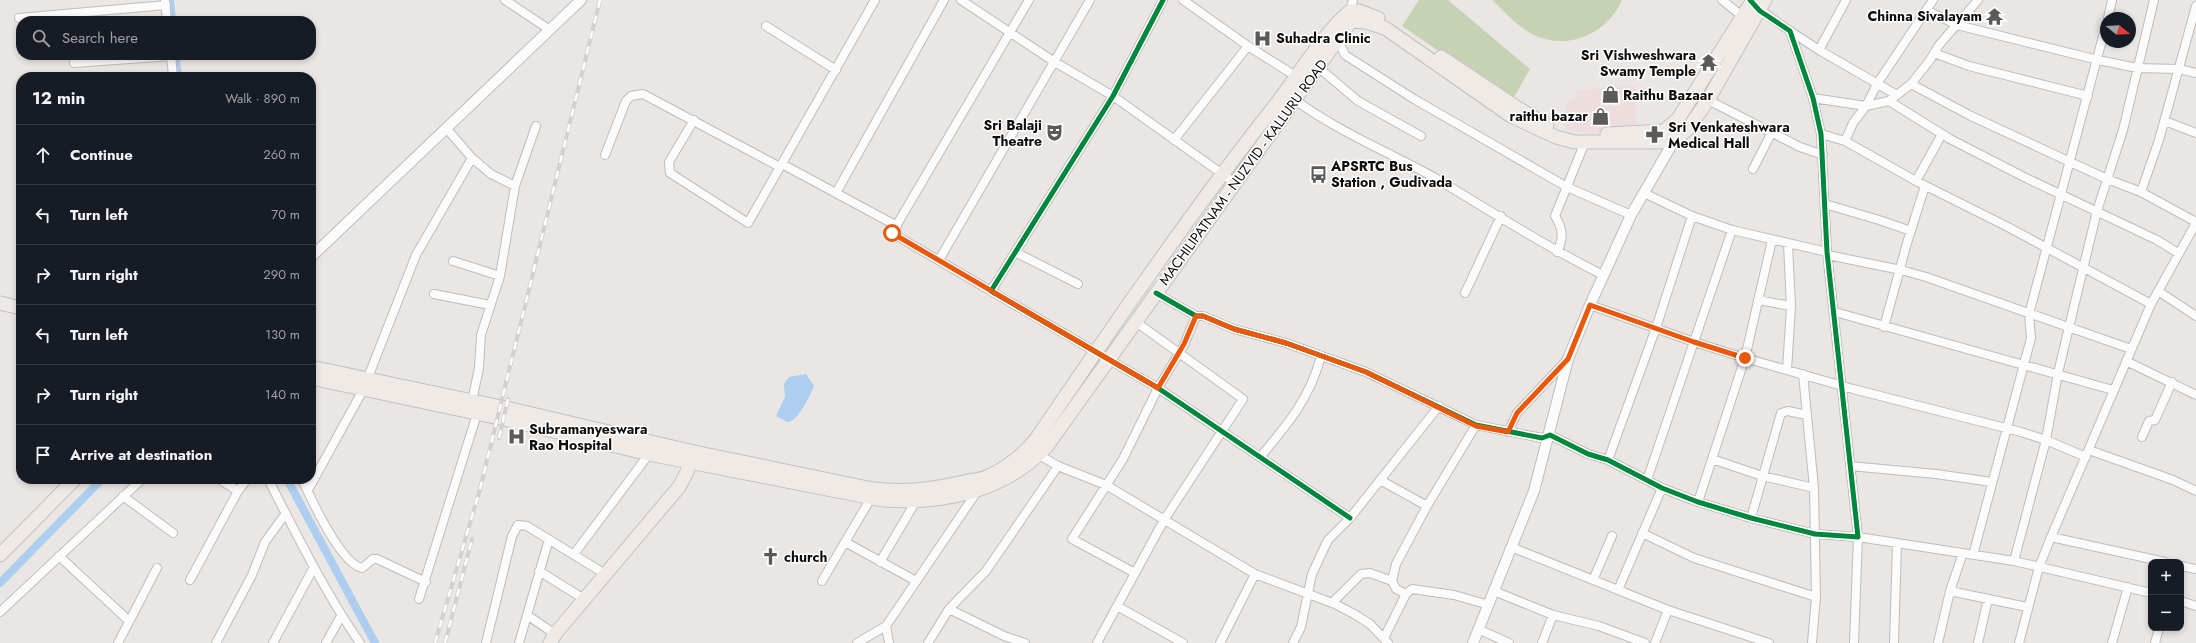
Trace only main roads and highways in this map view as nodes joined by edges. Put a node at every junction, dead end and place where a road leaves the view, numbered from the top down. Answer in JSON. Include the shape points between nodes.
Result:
{"nodes":[{"id":1,"x":1756,"y":3,"type":"edge"},
{"id":2,"x":1351,"y":6,"type":"edge"},
{"id":3,"x":1290,"y":96,"type":"junction"},
{"id":4,"x":0,"y":303,"type":"edge"},
{"id":5,"x":16,"y":307,"type":"edge"},
{"id":6,"x":316,"y":369,"type":"edge"},
{"id":7,"x":316,"y":379,"type":"edge"},
{"id":8,"x":366,"y":385,"type":"junction"},
{"id":9,"x":1034,"y":451,"type":"junction"},
{"id":10,"x":692,"y":457,"type":"junction"},
{"id":11,"x":70,"y":484,"type":"edge"},
{"id":12,"x":0,"y":555,"type":"edge"},
{"id":13,"x":552,"y":638,"type":"edge"}],
"edges":[{"from":1,"to":2,"type":"highway","name":"MACHILIPATNAM - NUZVID - KALLURU ROAD","via":[[1742,16],[1672,127],[1664,131],[1600,135],[1569,133],[1549,126],[1392,25]]},
{"from":1,"to":3,"type":"highway","name":"MACHILIPATNAM - NUZVID - KALLURU ROAD","via":[[1708,100],[1688,129],[1675,139],[1661,142],[1565,141],[1511,116],[1378,26],[1366,22],[1351,21],[1318,67]]},
{"from":2,"to":3,"type":"highway","name":"MACHILIPATNAM - NUZVID - KALLURU ROAD","via":[[1297,77]]},
{"from":3,"to":9,"type":"highway","name":"MACHILIPATNAM - NUZVID - KALLURU ROAD","via":[[1235,183],[1111,359]]},
{"from":3,"to":9,"type":"highway","name":"MACHILIPATNAM - NUZVID - KALLURU ROAD","via":[[1221,174],[1141,284]]},
{"from":4,"to":5,"type":"highway"},
{"from":6,"to":8,"type":"highway"},
{"from":7,"to":8,"type":"highway"},
{"from":8,"to":10,"type":"highway","via":[[472,401]]},
{"from":8,"to":10,"type":"highway","via":[[649,454]]},
{"from":9,"to":10,"type":"highway","name":"MACHILIPATNAM - NUZVID - KALLURU ROAD","via":[[987,477],[942,487],[897,491]]},
{"from":9,"to":10,"type":"highway","name":"MACHILIPATNAM - NUZVID - KALLURU ROAD","via":[[1006,479],[978,490],[916,501],[871,498]]},
{"from":10,"to":13,"type":"highway","via":[[678,488]]},
{"from":11,"to":12,"type":"highway"}]}
